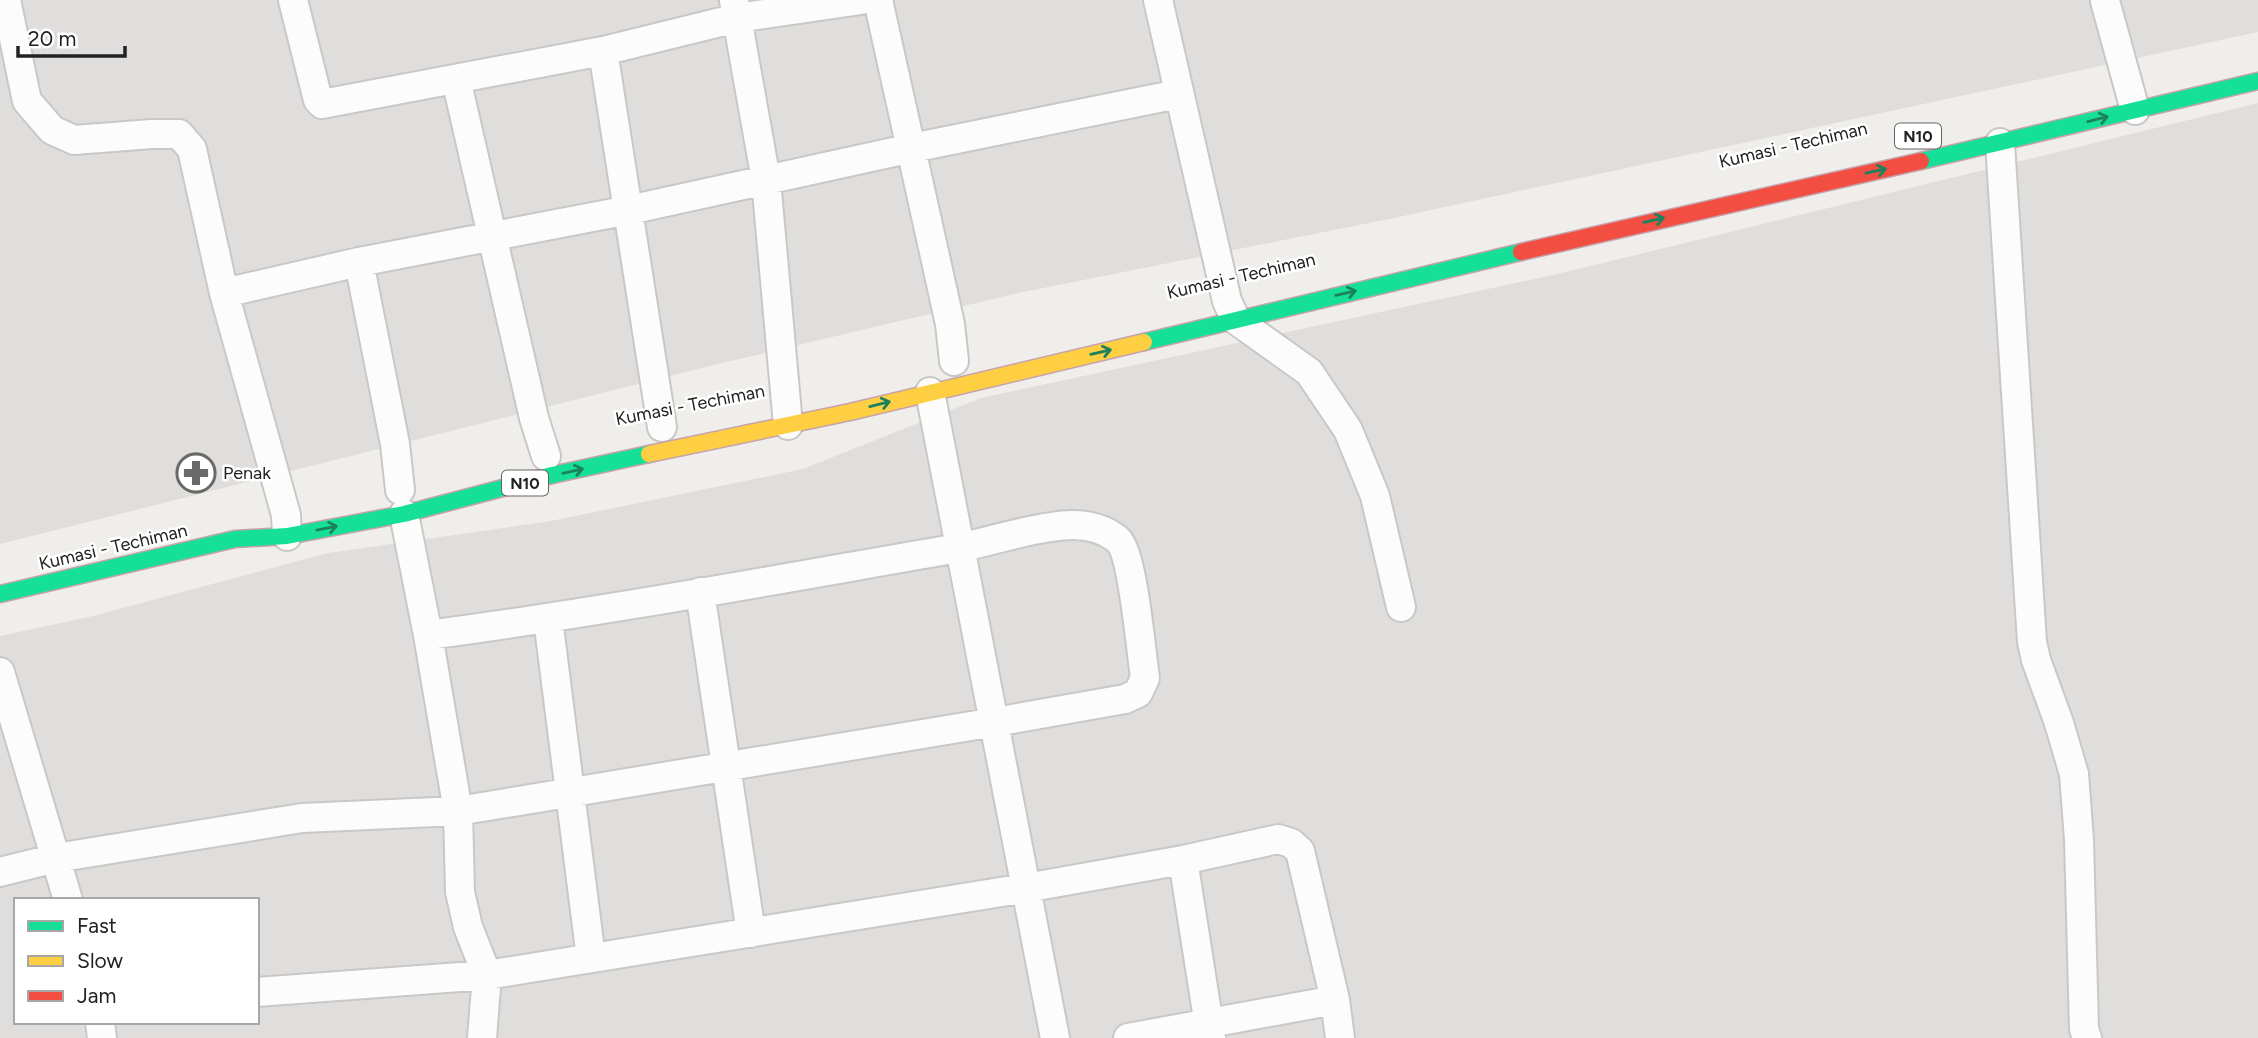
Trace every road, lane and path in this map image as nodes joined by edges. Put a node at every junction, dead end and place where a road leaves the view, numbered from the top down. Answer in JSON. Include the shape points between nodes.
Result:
{"nodes":[{"id":1,"x":6,"y":0,"type":"edge"},
{"id":2,"x":293,"y":0,"type":"edge"},
{"id":3,"x":861,"y":0,"type":"edge"},
{"id":4,"x":878,"y":0,"type":"edge"},
{"id":5,"x":1158,"y":0,"type":"edge"},
{"id":6,"x":2105,"y":1,"type":"edge"},
{"id":7,"x":735,"y":9,"type":"edge"},
{"id":8,"x":603,"y":51,"type":"junction"},
{"id":9,"x":456,"y":79,"type":"junction"},
{"id":10,"x":2258,"y":81,"type":"edge"},
{"id":11,"x":2130,"y":92,"type":"junction"},
{"id":12,"x":1178,"y":94,"type":"junction"},
{"id":13,"x":2000,"y":143,"type":"junction"},
{"id":14,"x":912,"y":148,"type":"junction"},
{"id":15,"x":766,"y":180,"type":"junction"},
{"id":16,"x":629,"y":211,"type":"junction"},
{"id":17,"x":493,"y":238,"type":"junction"},
{"id":18,"x":359,"y":262,"type":"junction"},
{"id":19,"x":224,"y":293,"type":"junction"},
{"id":20,"x":1229,"y":306,"type":"junction"},
{"id":21,"x":954,"y":361,"type":"dead end"},
{"id":22,"x":930,"y":391,"type":"junction"},
{"id":23,"x":785,"y":411,"type":"junction"},
{"id":24,"x":662,"y":428,"type":"dead end"},
{"id":25,"x":546,"y":456,"type":"dead end"},
{"id":26,"x":401,"y":496,"type":"junction"},
{"id":27,"x":290,"y":521,"type":"junction"},
{"id":28,"x":959,"y":548,"type":"junction"},
{"id":29,"x":700,"y":592,"type":"junction"},
{"id":30,"x":0,"y":594,"type":"edge"},
{"id":31,"x":1401,"y":607,"type":"dead end"},
{"id":32,"x":548,"y":619,"type":"junction"},
{"id":33,"x":428,"y":635,"type":"junction"},
{"id":34,"x":0,"y":672,"type":"edge"},
{"id":35,"x":995,"y":722,"type":"junction"},
{"id":36,"x":726,"y":767,"type":"junction"},
{"id":37,"x":572,"y":793,"type":"junction"},
{"id":38,"x":458,"y":811,"type":"junction"},
{"id":39,"x":56,"y":858,"type":"junction"},
{"id":40,"x":1183,"y":860,"type":"junction"},
{"id":41,"x":0,"y":872,"type":"edge"},
{"id":42,"x":1026,"y":888,"type":"junction"},
{"id":43,"x":67,"y":898,"type":"edge"},
{"id":44,"x":751,"y":933,"type":"junction"},
{"id":45,"x":591,"y":958,"type":"junction"},
{"id":46,"x":487,"y":975,"type":"junction"},
{"id":47,"x":259,"y":992,"type":"edge"},
{"id":48,"x":1335,"y":1000,"type":"junction"},
{"id":49,"x":1210,"y":1031,"type":"edge"},
{"id":50,"x":482,"y":1038,"type":"edge"},
{"id":51,"x":1055,"y":1038,"type":"edge"},
{"id":52,"x":1128,"y":1038,"type":"edge"},
{"id":53,"x":1340,"y":1038,"type":"edge"},
{"id":54,"x":2087,"y":1038,"type":"edge"}],
"edges":[{"from":1,"to":19,"type":"street","via":[[27,101],[52,130],[74,140],[179,134],[192,149]]},
{"from":2,"to":9,"type":"street","via":[[322,104]]},
{"from":3,"to":7,"type":"street"},
{"from":4,"to":14,"type":"street"},
{"from":5,"to":12,"type":"street"},
{"from":6,"to":11,"type":"street"},
{"from":7,"to":8,"type":"street"},
{"from":7,"to":15,"type":"street"},
{"from":8,"to":9,"type":"street"},
{"from":8,"to":16,"type":"street"},
{"from":9,"to":17,"type":"street"},
{"from":10,"to":11,"type":"highway","name":"Kumasi - Techiman","number":"N10"},
{"from":13,"to":11,"type":"highway","name":"Kumasi - Techiman","number":"N10","one_way":true},
{"from":12,"to":14,"type":"street"},
{"from":12,"to":20,"type":"street"},
{"from":20,"to":13,"type":"highway","name":"Kumasi - Techiman","number":"N10","one_way":true},
{"from":13,"to":54,"type":"street","via":[[2032,642],[2074,774]]},
{"from":14,"to":15,"type":"street"},
{"from":14,"to":21,"type":"street"},
{"from":15,"to":16,"type":"street"},
{"from":15,"to":23,"type":"street"},
{"from":16,"to":17,"type":"street"},
{"from":16,"to":24,"type":"street"},
{"from":17,"to":18,"type":"street"},
{"from":17,"to":25,"type":"street"},
{"from":18,"to":19,"type":"street"},
{"from":18,"to":26,"type":"street"},
{"from":19,"to":27,"type":"street"},
{"from":22,"to":20,"type":"highway","name":"Kumasi - Techiman","number":"N10","one_way":true},
{"from":20,"to":31,"type":"street","via":[[1309,372],[1348,430],[1375,496]]},
{"from":23,"to":22,"type":"highway","name":"Kumasi - Techiman","number":"N10","one_way":true},
{"from":22,"to":28,"type":"street"},
{"from":26,"to":23,"type":"highway","name":"Kumasi - Techiman","number":"N10","one_way":true,"via":[[552,475]]},
{"from":27,"to":26,"type":"highway","name":"Kumasi - Techiman","number":"N10","one_way":true},
{"from":26,"to":33,"type":"street"},
{"from":27,"to":30,"type":"highway","name":"Kumasi - Techiman","number":"N10","via":[[235,539]]},
{"from":28,"to":29,"type":"street"},
{"from":28,"to":35,"type":"street"},
{"from":28,"to":35,"type":"street","via":[[1052,527],[1087,525],[1119,541],[1129,562],[1145,678],[1138,693]]},
{"from":29,"to":32,"type":"street"},
{"from":29,"to":36,"type":"street"},
{"from":32,"to":33,"type":"street"},
{"from":32,"to":37,"type":"street"},
{"from":33,"to":38,"type":"street"},
{"from":34,"to":39,"type":"street"},
{"from":35,"to":36,"type":"street"},
{"from":35,"to":42,"type":"street"},
{"from":36,"to":37,"type":"street"},
{"from":36,"to":44,"type":"street"},
{"from":37,"to":38,"type":"street"},
{"from":37,"to":45,"type":"street"},
{"from":38,"to":39,"type":"street","via":[[302,818]]},
{"from":38,"to":46,"type":"street","via":[[460,891]]},
{"from":39,"to":41,"type":"street"},
{"from":39,"to":43,"type":"street"},
{"from":40,"to":42,"type":"street"},
{"from":40,"to":48,"type":"street","via":[[1278,839],[1292,843],[1300,851]]},
{"from":40,"to":49,"type":"street"},
{"from":42,"to":44,"type":"street"},
{"from":42,"to":51,"type":"street"},
{"from":44,"to":45,"type":"street"},
{"from":45,"to":46,"type":"street"},
{"from":46,"to":47,"type":"street"},
{"from":46,"to":50,"type":"street"},
{"from":48,"to":49,"type":"street"},
{"from":48,"to":53,"type":"street"},
{"from":49,"to":52,"type":"street"}]}
